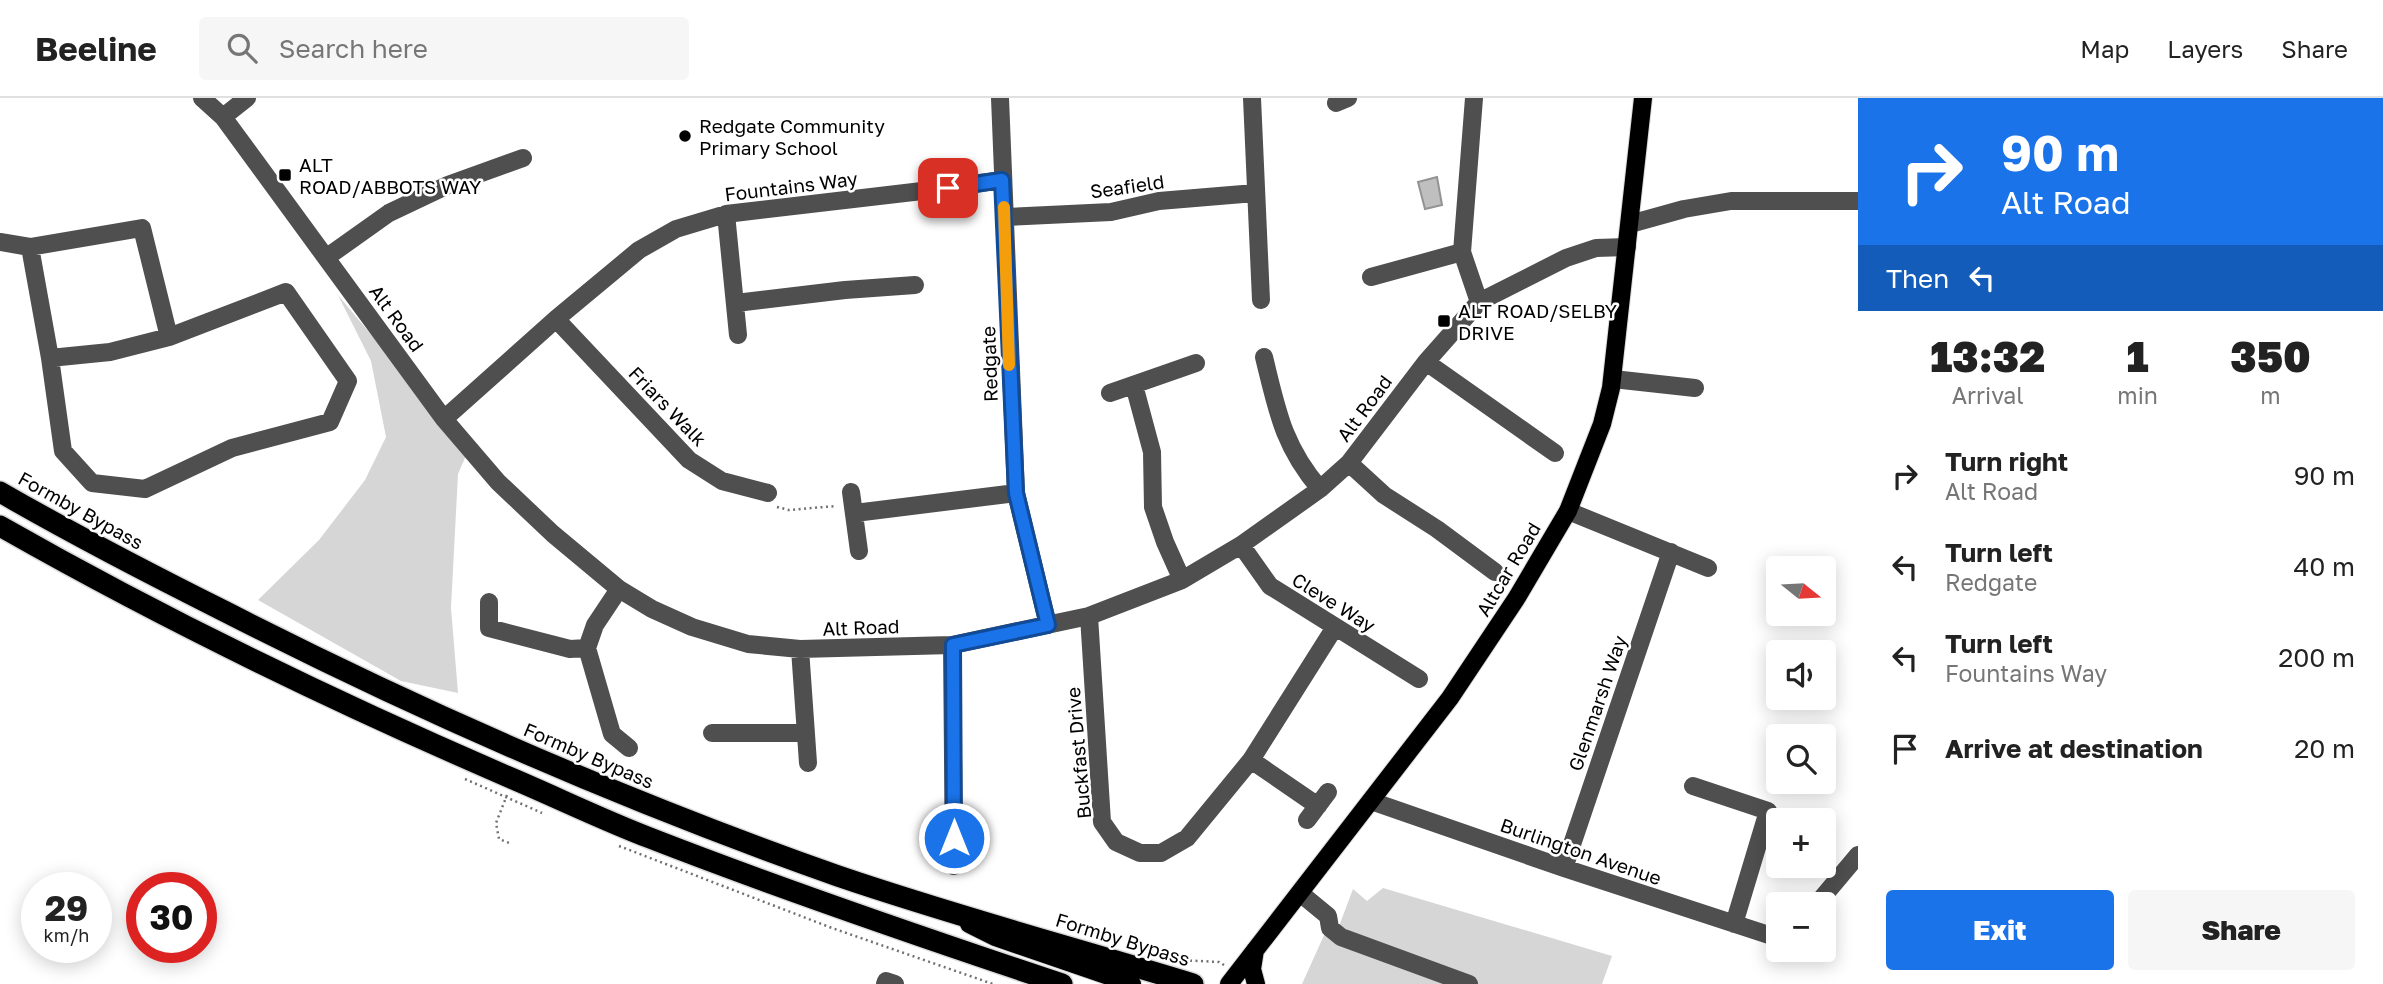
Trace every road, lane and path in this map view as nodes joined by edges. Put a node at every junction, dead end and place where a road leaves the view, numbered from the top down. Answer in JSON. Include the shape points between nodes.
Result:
{"nodes":[{"id":1,"x":202,"y":98,"type":"edge"},
{"id":2,"x":247,"y":98,"type":"edge"},
{"id":3,"x":1000,"y":98,"type":"edge"},
{"id":4,"x":1252,"y":98,"type":"edge"},
{"id":5,"x":1474,"y":98,"type":"edge"},
{"id":6,"x":1643,"y":98,"type":"edge"},
{"id":7,"x":223,"y":117,"type":"junction"},
{"id":8,"x":523,"y":158,"type":"dead end"},
{"id":9,"x":1002,"y":180,"type":"junction"},
{"id":10,"x":1255,"y":193,"type":"junction"},
{"id":11,"x":1858,"y":201,"type":"edge"},
{"id":12,"x":726,"y":214,"type":"junction"},
{"id":13,"x":1005,"y":217,"type":"junction"},
{"id":14,"x":1630,"y":224,"type":"junction"},
{"id":15,"x":0,"y":242,"type":"edge"},
{"id":16,"x":30,"y":247,"type":"junction"},
{"id":17,"x":1627,"y":247,"type":"junction"},
{"id":18,"x":1462,"y":252,"type":"junction"},
{"id":19,"x":327,"y":257,"type":"junction"},
{"id":20,"x":1379,"y":268,"type":"dead end"},
{"id":21,"x":915,"y":285,"type":"dead end"},
{"id":22,"x":1261,"y":300,"type":"dead end"},
{"id":23,"x":1479,"y":302,"type":"junction"},
{"id":24,"x":736,"y":303,"type":"junction"},
{"id":25,"x":556,"y":319,"type":"junction"},
{"id":26,"x":738,"y":335,"type":"dead end"},
{"id":27,"x":169,"y":337,"type":"junction"},
{"id":28,"x":50,"y":358,"type":"junction"},
{"id":29,"x":1264,"y":358,"type":"dead end"},
{"id":30,"x":1426,"y":362,"type":"junction"},
{"id":31,"x":1196,"y":363,"type":"dead end"},
{"id":32,"x":1613,"y":379,"type":"junction"},
{"id":33,"x":1134,"y":385,"type":"junction"},
{"id":34,"x":1695,"y":388,"type":"dead end"},
{"id":35,"x":1110,"y":393,"type":"dead end"},
{"id":36,"x":444,"y":419,"type":"junction"},
{"id":37,"x":1555,"y":453,"type":"dead end"},
{"id":38,"x":1349,"y":463,"type":"junction"},
{"id":39,"x":1320,"y":489,"type":"junction"},
{"id":40,"x":0,"y":492,"type":"edge"},
{"id":41,"x":768,"y":493,"type":"joint"},
{"id":42,"x":1016,"y":493,"type":"junction"},
{"id":43,"x":853,"y":503,"type":"junction"},
{"id":44,"x":1568,"y":511,"type":"junction"},
{"id":45,"x":0,"y":526,"type":"edge"},
{"id":46,"x":1241,"y":544,"type":"junction"},
{"id":47,"x":859,"y":551,"type":"dead end"},
{"id":48,"x":1671,"y":552,"type":"junction"},
{"id":49,"x":1708,"y":568,"type":"dead end"},
{"id":50,"x":1495,"y":572,"type":"dead end"},
{"id":51,"x":1182,"y":580,"type":"junction"},
{"id":52,"x":619,"y":589,"type":"junction"},
{"id":53,"x":489,"y":601,"type":"dead end"},
{"id":54,"x":1088,"y":616,"type":"junction"},
{"id":55,"x":1048,"y":625,"type":"junction"},
{"id":56,"x":1335,"y":627,"type":"junction"},
{"id":57,"x":953,"y":645,"type":"junction"},
{"id":58,"x":587,"y":648,"type":"junction"},
{"id":59,"x":800,"y":649,"type":"junction"},
{"id":60,"x":1419,"y":678,"type":"dead end"},
{"id":61,"x":712,"y":733,"type":"dead end"},
{"id":62,"x":804,"y":733,"type":"junction"},
{"id":63,"x":629,"y":748,"type":"dead end"},
{"id":64,"x":1251,"y":760,"type":"junction"},
{"id":65,"x":808,"y":763,"type":"dead end"},
{"id":66,"x":514,"y":779,"type":"junction"},
{"id":67,"x":1693,"y":786,"type":"dead end"},
{"id":68,"x":1371,"y":801,"type":"junction"},
{"id":69,"x":1318,"y":806,"type":"dead end"},
{"id":70,"x":512,"y":844,"type":"dead end"},
{"id":71,"x":1858,"y":855,"type":"edge"},
{"id":72,"x":954,"y":866,"type":"dead end"},
{"id":73,"x":1564,"y":868,"type":"junction"},
{"id":74,"x":1827,"y":892,"type":"edge"},
{"id":75,"x":1300,"y":893,"type":"junction"},
{"id":76,"x":942,"y":909,"type":"junction"},
{"id":77,"x":1734,"y":924,"type":"junction"},
{"id":78,"x":1766,"y":934,"type":"edge"},
{"id":79,"x":1255,"y":950,"type":"junction"},
{"id":80,"x":1171,"y":960,"type":"dead end"},
{"id":81,"x":1223,"y":964,"type":"dead end"},
{"id":82,"x":885,"y":984,"type":"edge"},
{"id":83,"x":895,"y":984,"type":"edge"},
{"id":84,"x":1062,"y":984,"type":"edge"},
{"id":85,"x":1132,"y":984,"type":"edge"},
{"id":86,"x":1193,"y":984,"type":"edge"},
{"id":87,"x":1228,"y":984,"type":"edge"},
{"id":88,"x":1256,"y":984,"type":"edge"},
{"id":89,"x":1469,"y":984,"type":"edge"}],
"edges":[{"from":1,"to":7,"type":"street","name":"Alt Road"},
{"from":2,"to":7,"type":"street"},
{"from":3,"to":9,"type":"street","name":"Redgate"},
{"from":4,"to":10,"type":"street"},
{"from":5,"to":18,"type":"street"},
{"from":6,"to":14,"type":"main road","name":"Altcar Road"},
{"from":7,"to":19,"type":"street","name":"Alt Road"},
{"from":8,"to":19,"type":"street","via":[[448,185],[389,214]]},
{"from":9,"to":12,"type":"street","name":"Fountains Way"},
{"from":9,"to":13,"type":"street","name":"Redgate"},
{"from":10,"to":13,"type":"street","name":"Seafield","via":[[1159,201],[1111,212]]},
{"from":10,"to":22,"type":"street"},
{"from":11,"to":14,"type":"street","via":[[1731,201]]},
{"from":12,"to":24,"type":"street"},
{"from":12,"to":25,"type":"street","name":"Fountains Way","via":[[676,229],[639,250]]},
{"from":13,"to":42,"type":"street","name":"Redgate"},
{"from":14,"to":17,"type":"main road","name":"Altcar Road"},
{"from":15,"to":16,"type":"street"},
{"from":16,"to":27,"type":"street","via":[[142,228]]},
{"from":16,"to":28,"type":"street"},
{"from":17,"to":23,"type":"street","name":"Alt Road","via":[[1596,248],[1566,258]]},
{"from":17,"to":32,"type":"main road","name":"Altcar Road"},
{"from":18,"to":20,"type":"street"},
{"from":18,"to":23,"type":"street"},
{"from":19,"to":36,"type":"street","name":"Alt Road"},
{"from":21,"to":24,"type":"street"},
{"from":23,"to":30,"type":"street","name":"Alt Road"},
{"from":24,"to":26,"type":"street"},
{"from":25,"to":36,"type":"street","name":"Fountains Way"},
{"from":25,"to":41,"type":"street","name":"Friars Walk","via":[[689,460],[722,481]]},
{"from":27,"to":28,"type":"street","via":[[110,352]]},
{"from":27,"to":28,"type":"street","via":[[286,292],[348,381],[330,422],[232,448],[145,489],[92,483],[63,451]]},
{"from":29,"to":39,"type":"street","via":[[1279,421],[1301,467]]},
{"from":30,"to":37,"type":"street"},
{"from":30,"to":38,"type":"street","name":"Alt Road"},
{"from":31,"to":33,"type":"street"},
{"from":32,"to":34,"type":"street"},
{"from":32,"to":44,"type":"main road","name":"Altcar Road","via":[[1602,424]]},
{"from":33,"to":35,"type":"street"},
{"from":33,"to":51,"type":"street","via":[[1152,452],[1153,507]]},
{"from":36,"to":52,"type":"street","name":"Alt Road","via":[[498,482]]},
{"from":38,"to":39,"type":"street","name":"Alt Road"},
{"from":38,"to":50,"type":"street","via":[[1384,495]]},
{"from":39,"to":46,"type":"street","name":"Alt Road"},
{"from":40,"to":76,"type":"highway","name":"Formby Bypass","via":[[293,646],[494,740],[728,835]]},
{"from":41,"to":43,"type":"path","via":[[778,494],[777,508],[789,510]]},
{"from":42,"to":43,"type":"street"},
{"from":42,"to":55,"type":"street","name":"Redgate"},
{"from":43,"to":47,"type":"street"},
{"from":44,"to":48,"type":"street"},
{"from":44,"to":68,"type":"main road","name":"Altcar Road","via":[[1457,687]]},
{"from":45,"to":66,"type":"highway","via":[[248,657]]},
{"from":46,"to":51,"type":"street","name":"Alt Road"},
{"from":46,"to":56,"type":"street","name":"Cleve Way","via":[[1270,586]]},
{"from":48,"to":49,"type":"street"},
{"from":48,"to":73,"type":"street","name":"Glenmarsh Way"},
{"from":51,"to":54,"type":"street","name":"Alt Road"},
{"from":52,"to":58,"type":"street","via":[[595,625]]},
{"from":52,"to":59,"type":"street","name":"Alt Road","via":[[692,627],[748,644]]},
{"from":53,"to":58,"type":"street","via":[[489,628],[570,649]]},
{"from":54,"to":55,"type":"street","name":"Alt Road"},
{"from":54,"to":64,"type":"street","name":"Buckfast Drive","via":[[1102,822],[1116,842],[1140,853],[1161,853],[1187,838]]},
{"from":55,"to":57,"type":"street","name":"Alt Road"},
{"from":56,"to":60,"type":"street","name":"Cleve Way"},
{"from":56,"to":64,"type":"street","name":"Buckfast Drive"},
{"from":57,"to":59,"type":"street","name":"Alt Road"},
{"from":57,"to":72,"type":"street"},
{"from":58,"to":63,"type":"street","via":[[612,734]]},
{"from":59,"to":62,"type":"street"},
{"from":61,"to":62,"type":"street"},
{"from":62,"to":65,"type":"street"},
{"from":64,"to":69,"type":"street"},
{"from":66,"to":70,"type":"path","via":[[496,823],[499,839]]},
{"from":66,"to":84,"type":"highway","via":[[649,838]]},
{"from":67,"to":77,"type":"street","via":[[1768,811]]},
{"from":68,"to":73,"type":"street","name":"Burlington Avenue"},
{"from":68,"to":75,"type":"main road","name":"Altcar Road"},
{"from":71,"to":74,"type":"street"},
{"from":73,"to":77,"type":"street","name":"Burlington Avenue"},
{"from":75,"to":79,"type":"main road","name":"Altcar Road"},
{"from":75,"to":89,"type":"street","via":[[1328,916],[1330,928],[1341,937]]},
{"from":76,"to":85,"type":"main road","via":[[995,937]]},
{"from":76,"to":86,"type":"highway","name":"Formby Bypass"},
{"from":77,"to":78,"type":"street","name":"Burlington Avenue"},
{"from":79,"to":87,"type":"main road","name":"Altcar Road"},
{"from":79,"to":88,"type":"main road","via":[[1252,969]]},
{"from":80,"to":81,"type":"path"},
{"from":82,"to":83,"type":"street"}]}
